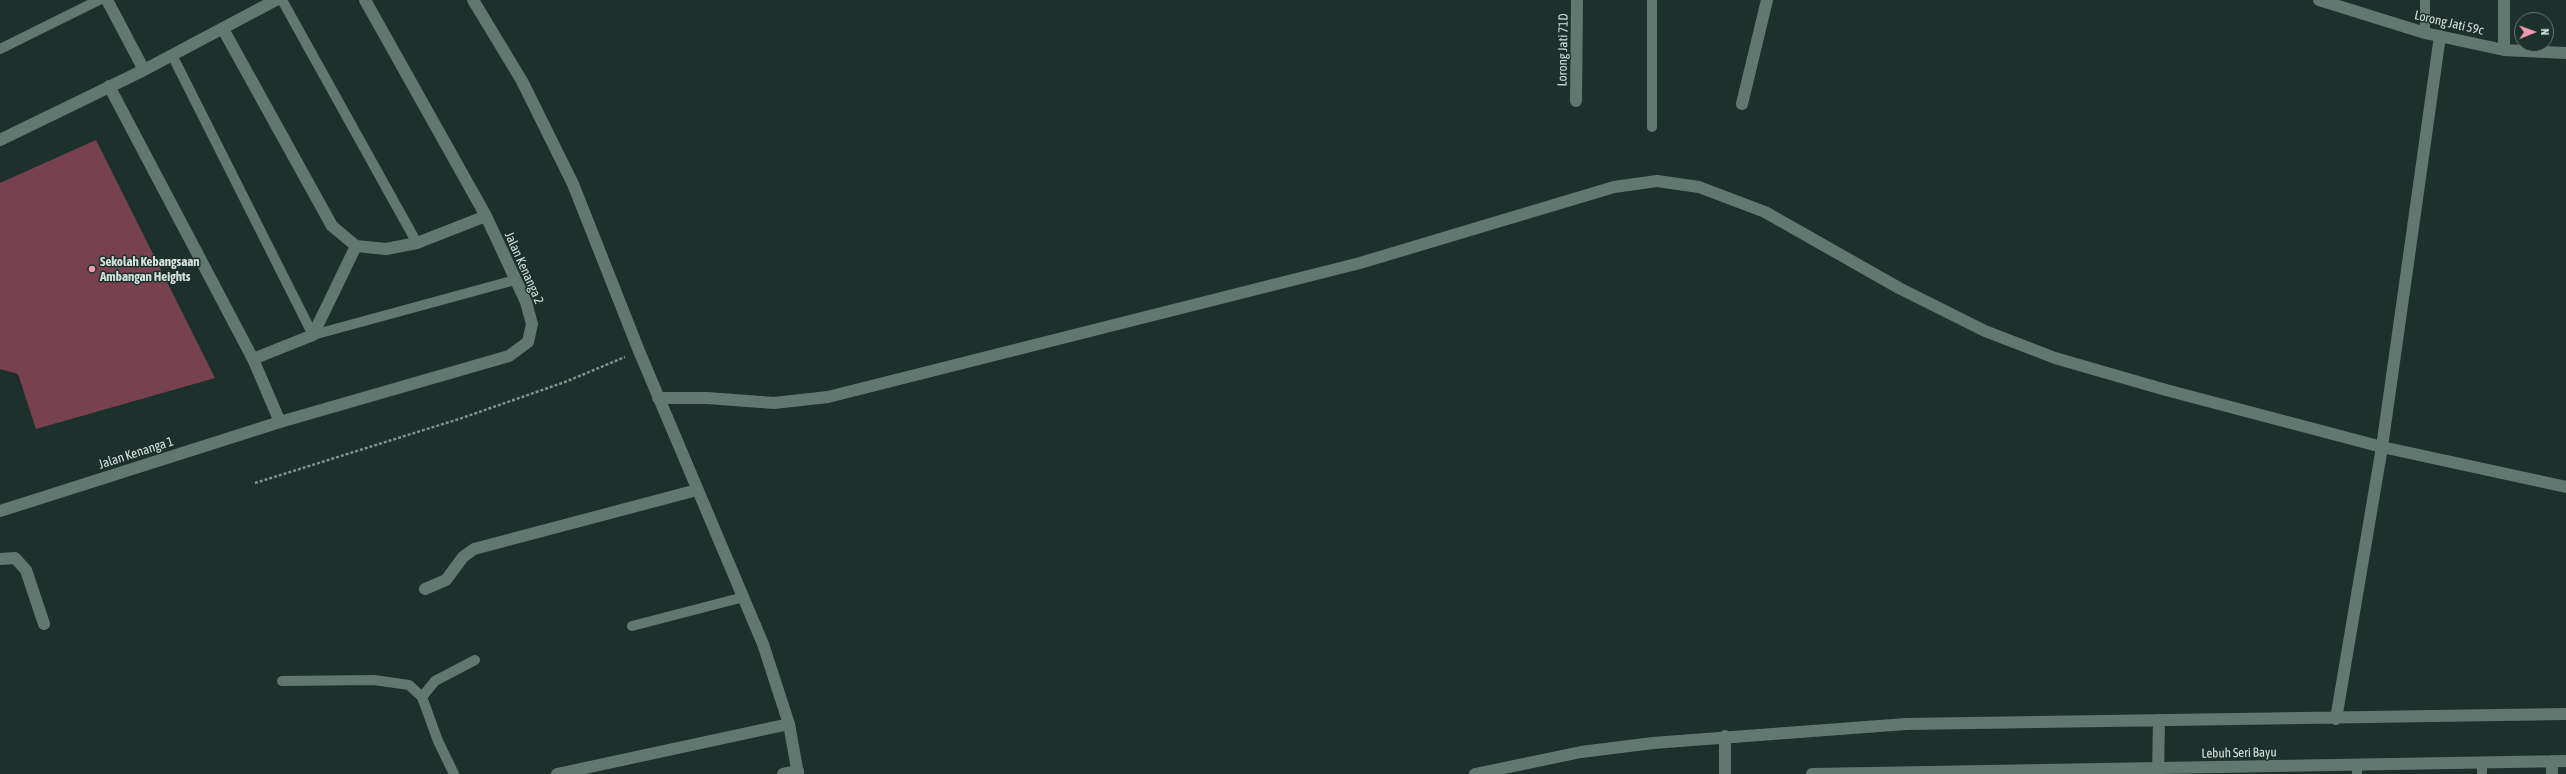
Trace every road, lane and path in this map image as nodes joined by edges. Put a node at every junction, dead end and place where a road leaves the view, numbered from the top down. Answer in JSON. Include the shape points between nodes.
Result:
{"nodes":[{"id":1,"x":99,"y":0,"type":"edge"},
{"id":2,"x":107,"y":0,"type":"edge"},
{"id":3,"x":276,"y":0,"type":"edge"},
{"id":4,"x":282,"y":0,"type":"edge"},
{"id":5,"x":365,"y":0,"type":"edge"},
{"id":6,"x":473,"y":0,"type":"edge"},
{"id":7,"x":1577,"y":0,"type":"edge"},
{"id":8,"x":1652,"y":0,"type":"edge"},
{"id":9,"x":1767,"y":0,"type":"edge"},
{"id":10,"x":2320,"y":0,"type":"edge"},
{"id":11,"x":2425,"y":0,"type":"edge"},
{"id":12,"x":2504,"y":0,"type":"edge"},
{"id":13,"x":2352,"y":6,"type":"edge"},
{"id":14,"x":223,"y":29,"type":"junction"},
{"id":15,"x":2425,"y":33,"type":"junction"},
{"id":16,"x":2440,"y":36,"type":"junction"},
{"id":17,"x":0,"y":49,"type":"edge"},
{"id":18,"x":2504,"y":50,"type":"junction"},
{"id":19,"x":2566,"y":53,"type":"edge"},
{"id":20,"x":172,"y":55,"type":"junction"},
{"id":21,"x":144,"y":70,"type":"junction"},
{"id":22,"x":109,"y":86,"type":"junction"},
{"id":23,"x":1576,"y":101,"type":"dead end"},
{"id":24,"x":1742,"y":104,"type":"dead end"},
{"id":25,"x":1652,"y":127,"type":"dead end"},
{"id":26,"x":0,"y":140,"type":"edge"},
{"id":27,"x":486,"y":216,"type":"junction"},
{"id":28,"x":417,"y":243,"type":"junction"},
{"id":29,"x":356,"y":246,"type":"junction"},
{"id":30,"x":515,"y":280,"type":"junction"},
{"id":31,"x":313,"y":335,"type":"junction"},
{"id":32,"x":639,"y":352,"type":"junction"},
{"id":33,"x":252,"y":358,"type":"junction"},
{"id":34,"x":658,"y":398,"type":"junction"},
{"id":35,"x":280,"y":422,"type":"junction"},
{"id":36,"x":2382,"y":448,"type":"junction"},
{"id":37,"x":255,"y":483,"type":"dead end"},
{"id":38,"x":2566,"y":487,"type":"edge"},
{"id":39,"x":697,"y":490,"type":"junction"},
{"id":40,"x":0,"y":511,"type":"edge"},
{"id":41,"x":0,"y":559,"type":"edge"},
{"id":42,"x":425,"y":589,"type":"dead end"},
{"id":43,"x":744,"y":597,"type":"junction"},
{"id":44,"x":44,"y":624,"type":"dead end"},
{"id":45,"x":632,"y":626,"type":"dead end"},
{"id":46,"x":475,"y":660,"type":"dead end"},
{"id":47,"x":282,"y":681,"type":"dead end"},
{"id":48,"x":422,"y":697,"type":"junction"},
{"id":49,"x":2566,"y":714,"type":"edge"},
{"id":50,"x":2336,"y":718,"type":"junction"},
{"id":51,"x":2158,"y":720,"type":"junction"},
{"id":52,"x":789,"y":724,"type":"junction"},
{"id":53,"x":1725,"y":736,"type":"junction"},
{"id":54,"x":2552,"y":761,"type":"junction"},
{"id":55,"x":2566,"y":761,"type":"edge"},
{"id":56,"x":2482,"y":768,"type":"edge"},
{"id":57,"x":2357,"y":769,"type":"edge"},
{"id":58,"x":2421,"y":769,"type":"edge"},
{"id":59,"x":2290,"y":770,"type":"edge"},
{"id":60,"x":2158,"y":771,"type":"edge"},
{"id":61,"x":2223,"y":771,"type":"edge"},
{"id":62,"x":798,"y":773,"type":"edge"},
{"id":63,"x":1846,"y":773,"type":"edge"},
{"id":64,"x":1912,"y":773,"type":"edge"},
{"id":65,"x":454,"y":774,"type":"edge"},
{"id":66,"x":557,"y":774,"type":"edge"},
{"id":67,"x":783,"y":774,"type":"edge"},
{"id":68,"x":1475,"y":774,"type":"edge"},
{"id":69,"x":1725,"y":774,"type":"edge"},
{"id":70,"x":1812,"y":774,"type":"edge"},
{"id":71,"x":2552,"y":774,"type":"edge"}],
"edges":[{"from":1,"to":17,"type":"lane"},
{"from":2,"to":21,"type":"street"},
{"from":3,"to":14,"type":"street"},
{"from":4,"to":28,"type":"lane"},
{"from":5,"to":27,"type":"street","name":"Jalan Kenanga 2"},
{"from":6,"to":32,"type":"street","via":[[492,28],[550,134],[584,211]]},
{"from":7,"to":23,"type":"street","name":"Lorong Jati 71D"},
{"from":8,"to":25,"type":"lane"},
{"from":9,"to":24,"type":"street"},
{"from":10,"to":13,"type":"street","name":"Lorong Jati 59c"},
{"from":11,"to":15,"type":"lane"},
{"from":12,"to":18,"type":"street"},
{"from":13,"to":15,"type":"street","name":"Lorong Jati 59c"},
{"from":14,"to":20,"type":"street"},
{"from":14,"to":29,"type":"street","via":[[332,226]]},
{"from":15,"to":16,"type":"street","name":"Lorong Jati 59c"},
{"from":16,"to":18,"type":"street","name":"Lorong Jati 59c"},
{"from":16,"to":36,"type":"street"},
{"from":18,"to":19,"type":"street","name":"Lorong Jati 59c"},
{"from":20,"to":21,"type":"street"},
{"from":20,"to":31,"type":"lane"},
{"from":21,"to":22,"type":"street"},
{"from":22,"to":26,"type":"street"},
{"from":22,"to":33,"type":"street"},
{"from":27,"to":28,"type":"street"},
{"from":27,"to":30,"type":"street","name":"Jalan Kenanga 2"},
{"from":28,"to":29,"type":"street","via":[[386,249]]},
{"from":29,"to":31,"type":"street"},
{"from":30,"to":31,"type":"lane"},
{"from":30,"to":35,"type":"street","name":"Jalan Kenanga 2","via":[[526,302],[532,324],[528,342],[508,356]]},
{"from":31,"to":33,"type":"street"},
{"from":32,"to":34,"type":"street"},
{"from":32,"to":37,"type":"path","via":[[477,413]]},
{"from":33,"to":35,"type":"street"},
{"from":34,"to":36,"type":"street","via":[[707,398],[774,403],[828,397],[1360,263],[1614,188],[1658,181],[1699,187],[1765,212],[1899,288],[1985,331],[2055,358]]},
{"from":34,"to":39,"type":"street"},
{"from":35,"to":40,"type":"street","name":"Jalan Kenanga 1"},
{"from":36,"to":38,"type":"street"},
{"from":36,"to":50,"type":"street"},
{"from":39,"to":42,"type":"street","via":[[474,549],[463,557],[446,580]]},
{"from":39,"to":43,"type":"street"},
{"from":41,"to":44,"type":"street","via":[[15,558],[26,570]]},
{"from":43,"to":45,"type":"lane"},
{"from":43,"to":52,"type":"street","via":[[763,644]]},
{"from":46,"to":48,"type":"lane","via":[[435,682]]},
{"from":47,"to":48,"type":"lane","via":[[390,681],[409,685]]},
{"from":48,"to":65,"type":"lane","via":[[438,741]]},
{"from":49,"to":50,"type":"street"},
{"from":50,"to":51,"type":"street"},
{"from":51,"to":53,"type":"street","via":[[1906,724]]},
{"from":51,"to":60,"type":"street"},
{"from":52,"to":62,"type":"street"},
{"from":52,"to":66,"type":"street"},
{"from":53,"to":68,"type":"street","via":[[1581,752]]},
{"from":53,"to":69,"type":"street"},
{"from":54,"to":55,"type":"street","name":"Lebuh Seri Bayu"},
{"from":54,"to":56,"type":"street","name":"Lebuh Seri Bayu"},
{"from":54,"to":71,"type":"street"},
{"from":56,"to":58,"type":"street","name":"Lebuh Seri Bayu"},
{"from":57,"to":58,"type":"street","name":"Lebuh Seri Bayu"},
{"from":57,"to":59,"type":"street","name":"Lebuh Seri Bayu"},
{"from":59,"to":61,"type":"street","name":"Lebuh Seri Bayu"},
{"from":60,"to":61,"type":"street","name":"Lebuh Seri Bayu"},
{"from":60,"to":64,"type":"street","name":"Lebuh Seri Bayu"},
{"from":62,"to":67,"type":"street"},
{"from":63,"to":64,"type":"street","name":"Lebuh Seri Bayu"},
{"from":63,"to":70,"type":"street","name":"Lebuh Seri Bayu"}]}
